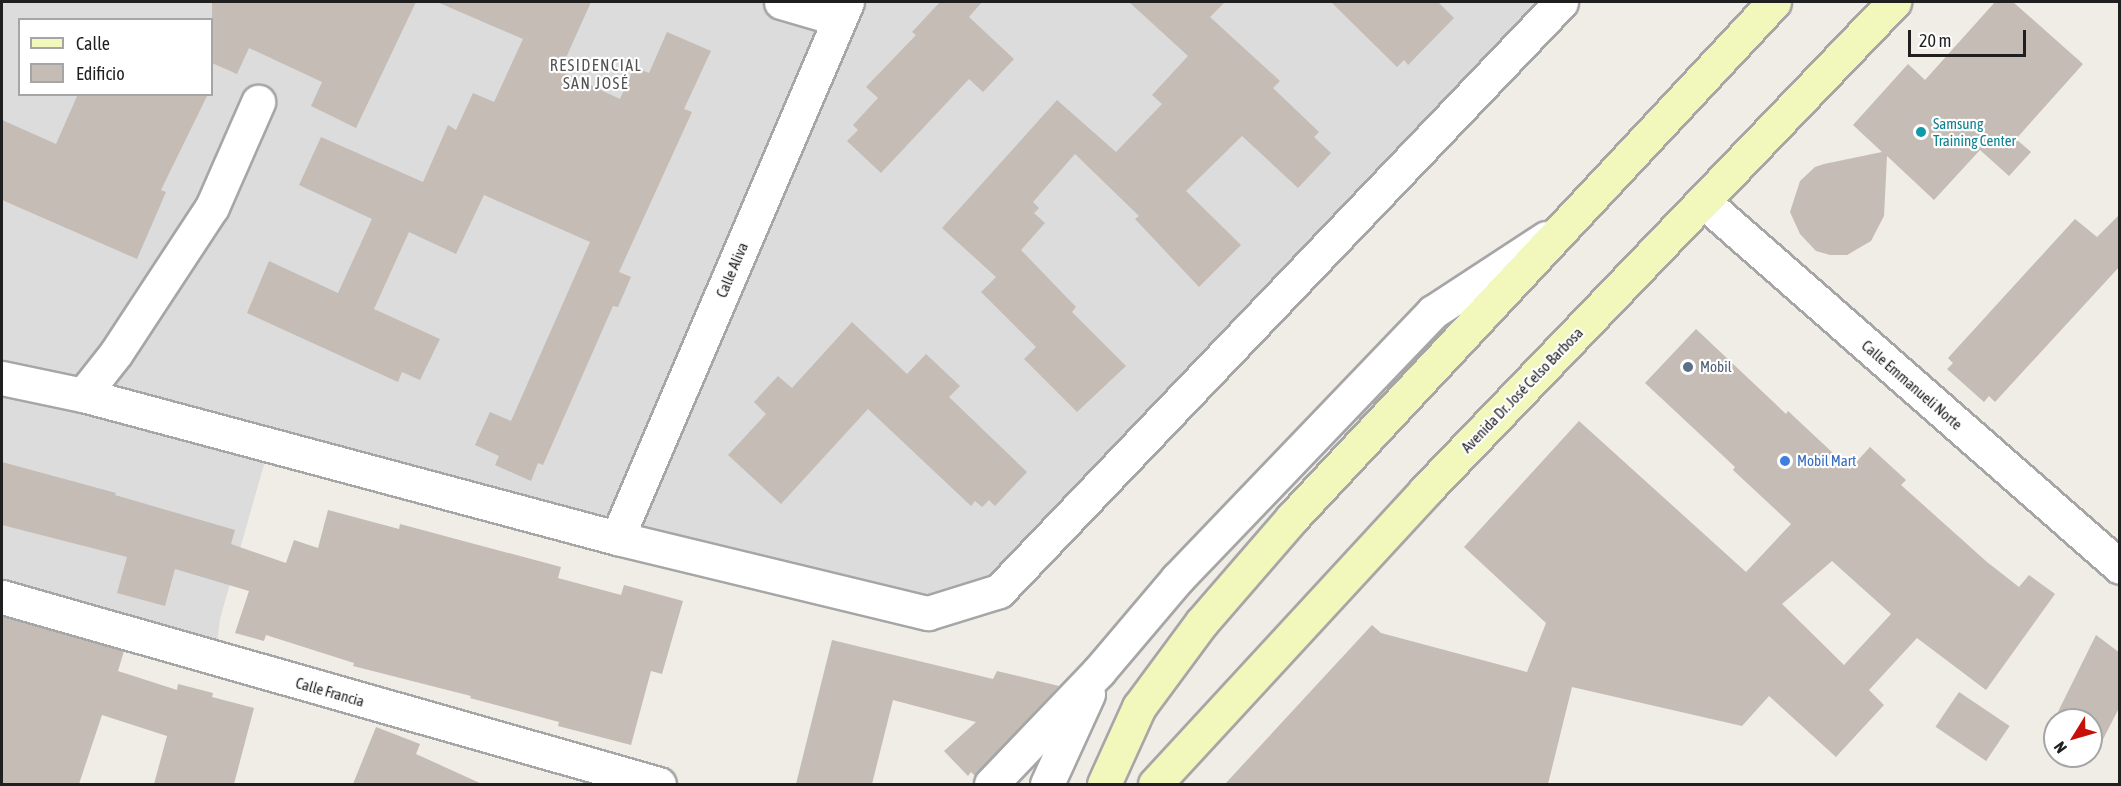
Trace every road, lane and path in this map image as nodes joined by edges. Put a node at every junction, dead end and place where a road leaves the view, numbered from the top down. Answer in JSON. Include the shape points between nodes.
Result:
{"nodes":[{"id":1,"x":781,"y":2,"type":"edge"},
{"id":2,"x":1561,"y":2,"type":"edge"},
{"id":3,"x":1774,"y":2,"type":"edge"},
{"id":4,"x":1894,"y":2,"type":"edge"},
{"id":5,"x":843,"y":10,"type":"edge"},
{"id":6,"x":258,"y":102,"type":"dead end"},
{"id":7,"x":1704,"y":202,"type":"junction"},
{"id":8,"x":1565,"y":225,"type":"junction"},
{"id":9,"x":2,"y":378,"type":"edge"},
{"id":10,"x":83,"y":395,"type":"junction"},
{"id":11,"x":617,"y":538,"type":"junction"},
{"id":12,"x":2120,"y":567,"type":"edge"},
{"id":13,"x":2,"y":597,"type":"edge"},
{"id":14,"x":1099,"y":671,"type":"junction"},
{"id":15,"x":658,"y":784,"type":"edge"},
{"id":16,"x":991,"y":784,"type":"edge"},
{"id":17,"x":1047,"y":784,"type":"edge"},
{"id":18,"x":1104,"y":784,"type":"edge"},
{"id":19,"x":1155,"y":784,"type":"edge"}],
"edges":[{"from":1,"to":5,"type":"street"},
{"from":2,"to":11,"type":"street","via":[[999,591],[928,613]]},
{"from":3,"to":8,"type":"main road"},
{"from":4,"to":7,"type":"main road","name":"Avenida Dr. José Celso Barbosa"},
{"from":5,"to":11,"type":"street","name":"Calle Aliva"},
{"from":6,"to":10,"type":"street","via":[[212,207],[116,353]]},
{"from":7,"to":12,"type":"street","name":"Calle Emmanueli Norte"},
{"from":7,"to":19,"type":"main road","name":"Avenida Dr. José Celso Barbosa","via":[[1425,491]]},
{"from":8,"to":14,"type":"street","via":[[1432,312],[1177,579]]},
{"from":8,"to":18,"type":"main road","via":[[1292,518],[1202,622],[1139,707]]},
{"from":9,"to":10,"type":"street"},
{"from":10,"to":11,"type":"street"},
{"from":13,"to":15,"type":"street","name":"Calle Francia"},
{"from":14,"to":16,"type":"street"},
{"from":14,"to":17,"type":"street"}]}
